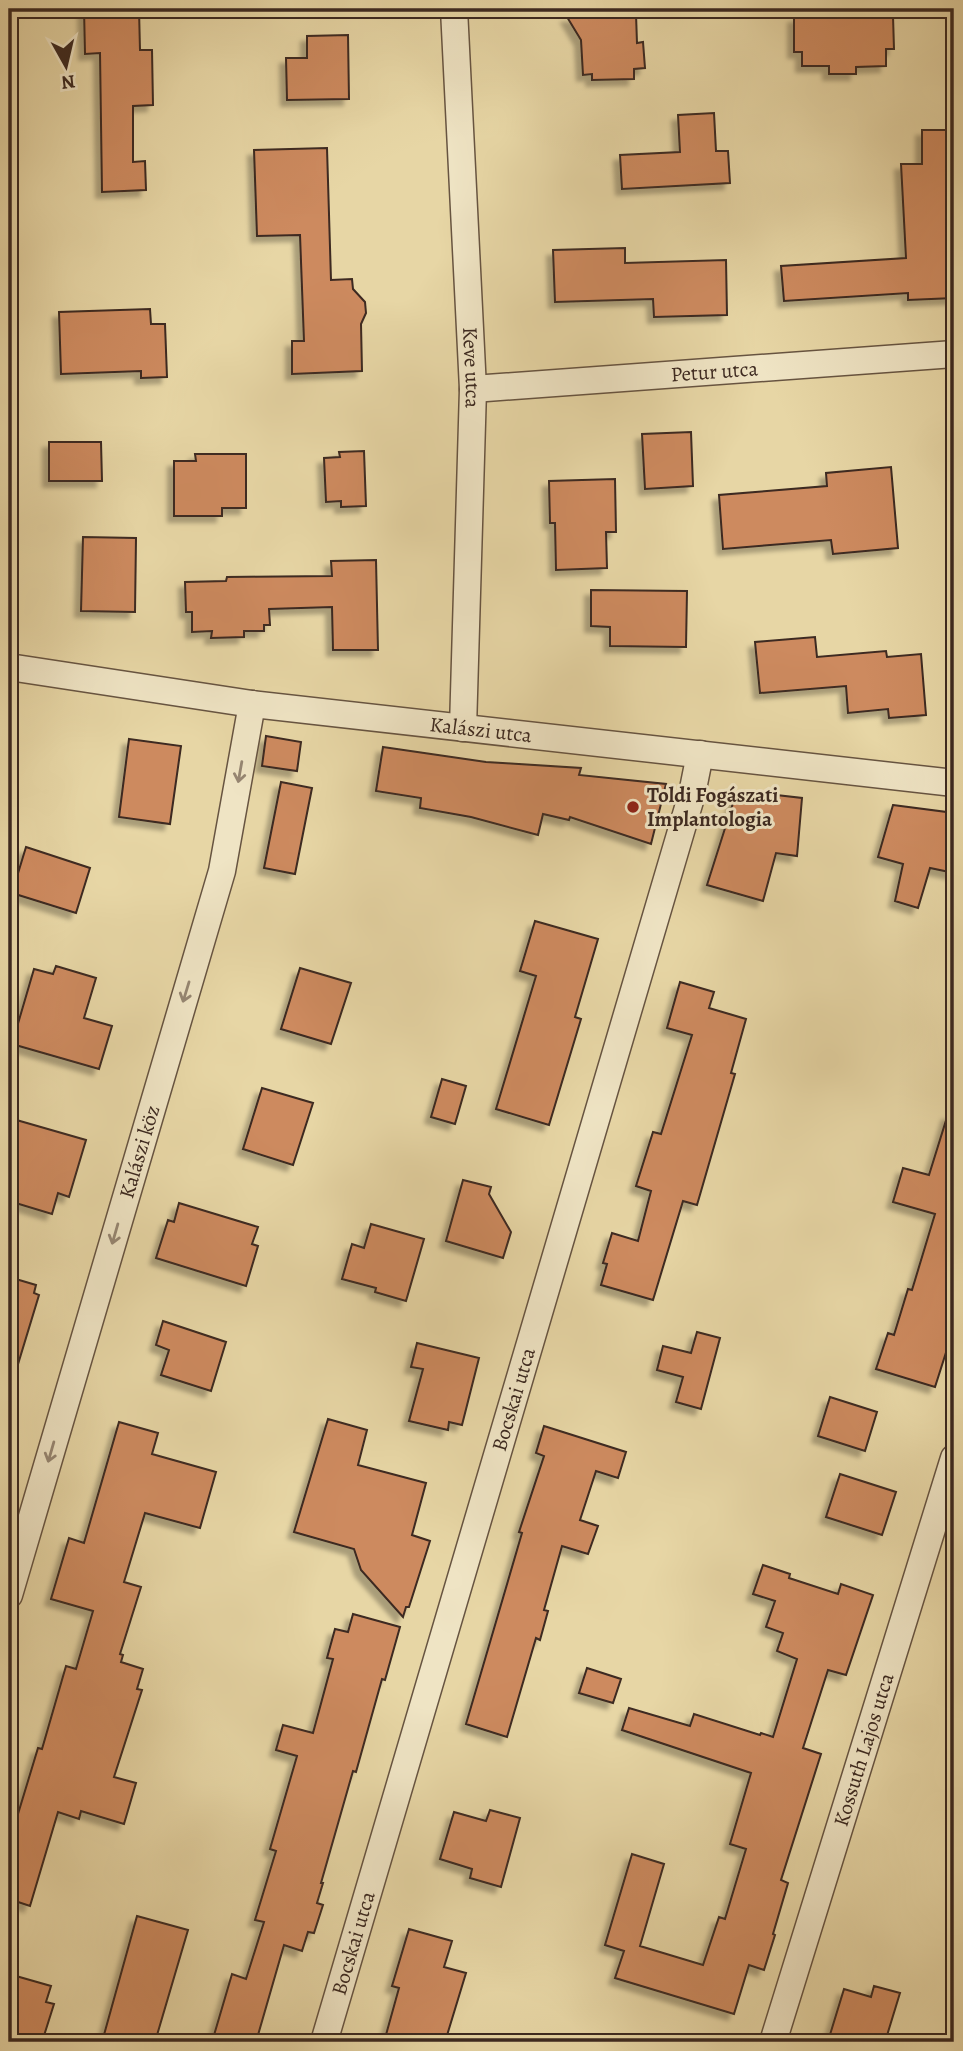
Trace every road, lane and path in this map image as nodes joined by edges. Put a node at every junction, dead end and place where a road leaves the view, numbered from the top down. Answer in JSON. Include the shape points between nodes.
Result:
{"nodes":[{"id":1,"x":454,"y":9,"type":"edge"},
{"id":2,"x":954,"y":354,"type":"edge"},
{"id":3,"x":473,"y":389,"type":"junction"},
{"id":4,"x":9,"y":667,"type":"edge"},
{"id":5,"x":252,"y":704,"type":"junction"},
{"id":6,"x":463,"y":728,"type":"junction"},
{"id":7,"x":700,"y":754,"type":"junction"},
{"id":8,"x":954,"y":783,"type":"edge"},
{"id":9,"x":954,"y":1458,"type":"edge"},
{"id":10,"x":9,"y":1595,"type":"edge"},
{"id":11,"x":324,"y":2042,"type":"edge"},
{"id":12,"x":773,"y":2042,"type":"edge"}],
"edges":[{"from":1,"to":3,"type":"street","name":"Keve utca"},
{"from":2,"to":3,"type":"street","name":"Petur utca"},
{"from":3,"to":6,"type":"street","name":"Keve utca"},
{"from":4,"to":5,"type":"street","name":"Kalászi utca"},
{"from":5,"to":6,"type":"street","name":"Kalászi utca"},
{"from":5,"to":10,"type":"street","name":"Kalászi köz","one_way":true,"via":[[222,871]]},
{"from":6,"to":7,"type":"street","name":"Kalászi utca"},
{"from":7,"to":8,"type":"street","name":"Kalászi utca"},
{"from":7,"to":11,"type":"street","name":"Bocskai utca"},
{"from":9,"to":12,"type":"street","name":"Kossuth Lajos utca"}]}
